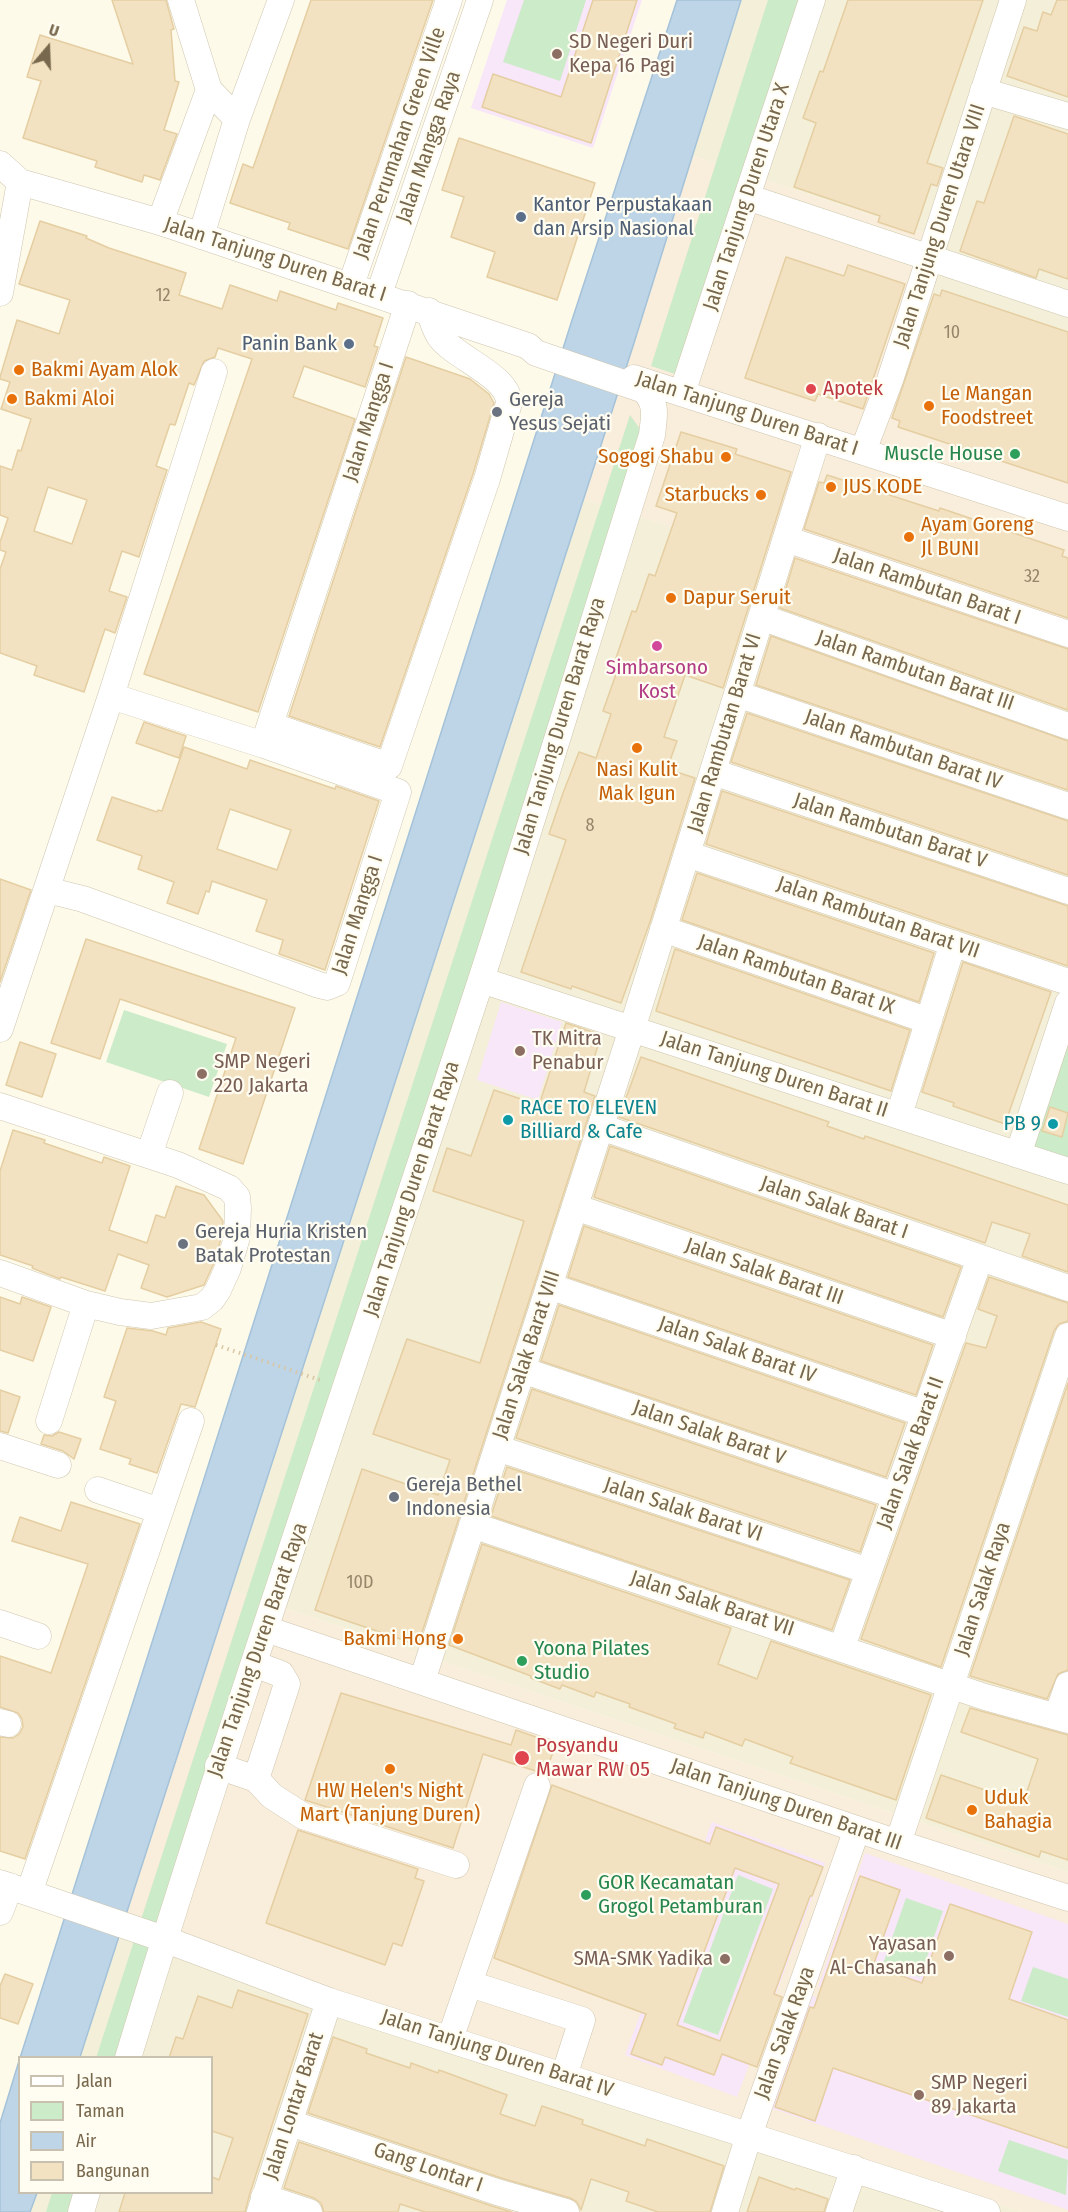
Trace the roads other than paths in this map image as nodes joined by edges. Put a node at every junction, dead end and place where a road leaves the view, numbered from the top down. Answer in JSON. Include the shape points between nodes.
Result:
{"nodes":[{"id":1,"x":181,"y":0,"type":"edge"},
{"id":2,"x":281,"y":0,"type":"edge"},
{"id":3,"x":449,"y":0,"type":"edge"},
{"id":4,"x":480,"y":0,"type":"edge"},
{"id":5,"x":812,"y":0,"type":"edge"},
{"id":6,"x":1013,"y":0,"type":"edge"},
{"id":7,"x":209,"y":90,"type":"junction"},
{"id":8,"x":983,"y":91,"type":"junction"},
{"id":9,"x":1068,"y":116,"type":"edge"},
{"id":10,"x":237,"y":119,"type":"junction"},
{"id":11,"x":0,"y":164,"type":"edge"},
{"id":12,"x":20,"y":182,"type":"junction"},
{"id":13,"x":747,"y":197,"type":"junction"},
{"id":14,"x":160,"y":222,"type":"junction"},
{"id":15,"x":201,"y":236,"type":"junction"},
{"id":16,"x":929,"y":258,"type":"junction"},
{"id":17,"x":351,"y":285,"type":"junction"},
{"id":18,"x":0,"y":293,"type":"edge"},
{"id":19,"x":379,"y":294,"type":"junction"},
{"id":20,"x":1068,"y":304,"type":"edge"},
{"id":21,"x":419,"y":308,"type":"junction"},
{"id":22,"x":214,"y":372,"type":"dead end"},
{"id":23,"x":644,"y":386,"type":"junction"},
{"id":24,"x":689,"y":395,"type":"junction"},
{"id":25,"x":652,"y":435,"type":"junction"},
{"id":26,"x":818,"y":436,"type":"junction"},
{"id":27,"x":863,"y":452,"type":"junction"},
{"id":28,"x":1068,"y":518,"type":"edge"},
{"id":29,"x":786,"y":539,"type":"junction"},
{"id":30,"x":761,"y":617,"type":"junction"},
{"id":31,"x":1068,"y":634,"type":"edge"},
{"id":32,"x":737,"y":694,"type":"junction"},
{"id":33,"x":111,"y":696,"type":"junction"},
{"id":34,"x":1068,"y":726,"type":"edge"},
{"id":35,"x":267,"y":735,"type":"junction"},
{"id":36,"x":712,"y":772,"type":"junction"},
{"id":37,"x":1068,"y":806,"type":"edge"},
{"id":38,"x":687,"y":854,"type":"junction"},
{"id":39,"x":46,"y":890,"type":"junction"},
{"id":40,"x":1068,"y":891,"type":"edge"},
{"id":41,"x":663,"y":929,"type":"junction"},
{"id":42,"x":953,"y":944,"type":"junction"},
{"id":43,"x":481,"y":980,"type":"junction"},
{"id":44,"x":1068,"y":982,"type":"edge"},
{"id":45,"x":1068,"y":1003,"type":"edge"},
{"id":46,"x":929,"y":1021,"type":"junction"},
{"id":47,"x":0,"y":1029,"type":"edge"},
{"id":48,"x":632,"y":1029,"type":"junction"},
{"id":49,"x":170,"y":1093,"type":"dead end"},
{"id":50,"x":0,"y":1106,"type":"edge"},
{"id":51,"x":899,"y":1115,"type":"junction"},
{"id":52,"x":601,"y":1127,"type":"junction"},
{"id":53,"x":149,"y":1155,"type":"junction"},
{"id":54,"x":1018,"y":1155,"type":"junction"},
{"id":55,"x":1068,"y":1170,"type":"edge"},
{"id":56,"x":574,"y":1207,"type":"junction"},
{"id":57,"x":980,"y":1258,"type":"junction"},
{"id":58,"x":0,"y":1273,"type":"edge"},
{"id":59,"x":549,"y":1286,"type":"junction"},
{"id":60,"x":1068,"y":1288,"type":"edge"},
{"id":61,"x":86,"y":1304,"type":"junction"},
{"id":62,"x":952,"y":1336,"type":"junction"},
{"id":63,"x":1068,"y":1336,"type":"edge"},
{"id":64,"x":522,"y":1370,"type":"junction"},
{"id":65,"x":925,"y":1414,"type":"junction"},
{"id":66,"x":49,"y":1420,"type":"dead end"},
{"id":67,"x":191,"y":1421,"type":"dead end"},
{"id":68,"x":0,"y":1446,"type":"edge"},
{"id":69,"x":497,"y":1448,"type":"junction"},
{"id":70,"x":58,"y":1465,"type":"dead end"},
{"id":71,"x":98,"y":1490,"type":"dead end"},
{"id":72,"x":896,"y":1496,"type":"junction"},
{"id":73,"x":160,"y":1512,"type":"junction"},
{"id":74,"x":472,"y":1525,"type":"junction"},
{"id":75,"x":869,"y":1571,"type":"junction"},
{"id":76,"x":0,"y":1623,"type":"edge"},
{"id":77,"x":266,"y":1629,"type":"junction"},
{"id":78,"x":38,"y":1636,"type":"dead end"},
{"id":79,"x":842,"y":1647,"type":"junction"},
{"id":80,"x":254,"y":1664,"type":"junction"},
{"id":81,"x":422,"y":1682,"type":"junction"},
{"id":82,"x":1068,"y":1684,"type":"edge"},
{"id":83,"x":951,"y":1685,"type":"junction"},
{"id":84,"x":1063,"y":1718,"type":"edge"},
{"id":85,"x":218,"y":1766,"type":"junction"},
{"id":86,"x":256,"y":1779,"type":"junction"},
{"id":87,"x":537,"y":1786,"type":"dead end"},
{"id":88,"x":857,"y":1829,"type":"junction"},
{"id":89,"x":898,"y":1843,"type":"junction"},
{"id":90,"x":456,"y":1865,"type":"dead end"},
{"id":91,"x":13,"y":1888,"type":"edge"},
{"id":92,"x":1068,"y":1898,"type":"edge"},
{"id":93,"x":0,"y":1912,"type":"edge"},
{"id":94,"x":159,"y":1938,"type":"junction"},
{"id":95,"x":470,"y":1984,"type":"junction"},
{"id":96,"x":329,"y":2001,"type":"junction"},
{"id":97,"x":450,"y":2039,"type":"junction"},
{"id":98,"x":129,"y":2056,"type":"edge"},
{"id":99,"x":564,"y":2076,"type":"junction"},
{"id":100,"x":290,"y":2123,"type":"junction"},
{"id":101,"x":748,"y":2135,"type":"junction"},
{"id":102,"x":854,"y":2168,"type":"junction"},
{"id":103,"x":87,"y":2194,"type":"edge"},
{"id":104,"x":262,"y":2205,"type":"edge"},
{"id":105,"x":81,"y":2212,"type":"edge"},
{"id":106,"x":309,"y":2212,"type":"edge"},
{"id":107,"x":566,"y":2212,"type":"edge"},
{"id":108,"x":725,"y":2212,"type":"edge"},
{"id":109,"x":839,"y":2212,"type":"edge"},
{"id":110,"x":987,"y":2212,"type":"edge"}],
"edges":[{"from":1,"to":7,"type":"street"},
{"from":2,"to":10,"type":"street"},
{"from":3,"to":17,"type":"street","name":"Jalan Perumahan Green Ville"},
{"from":4,"to":19,"type":"street","name":"Jalan Mangga Raya"},
{"from":5,"to":13,"type":"street","name":"Jalan Tanjung Duren Utara X"},
{"from":6,"to":8,"type":"street","name":"Jalan Tanjung Duren Utara VIII"},
{"from":7,"to":10,"type":"street"},
{"from":7,"to":14,"type":"street"},
{"from":8,"to":9,"type":"street"},
{"from":8,"to":16,"type":"street","name":"Jalan Tanjung Duren Utara VIII"},
{"from":10,"to":15,"type":"street"},
{"from":11,"to":12,"type":"street"},
{"from":12,"to":14,"type":"street","name":"Jalan Tanjung Duren Barat I"},
{"from":12,"to":18,"type":"street"},
{"from":13,"to":16,"type":"street"},
{"from":13,"to":24,"type":"street","name":"Jalan Tanjung Duren Utara X"},
{"from":14,"to":15,"type":"street","name":"Jalan Tanjung Duren Barat I"},
{"from":15,"to":17,"type":"street","name":"Jalan Tanjung Duren Barat I"},
{"from":16,"to":20,"type":"street"},
{"from":16,"to":27,"type":"street","name":"Jalan Tanjung Duren Utara VIII"},
{"from":17,"to":19,"type":"street","name":"Jalan Tanjung Duren Barat I"},
{"from":19,"to":21,"type":"street","name":"Jalan Tanjung Duren Barat I"},
{"from":21,"to":23,"type":"street","name":"Jalan Tanjung Duren Barat I"},
{"from":21,"to":35,"type":"street","name":"Jalan Mangga I"},
{"from":21,"to":35,"type":"street","via":[[453,350],[499,382],[509,395],[509,404],[389,766]]},
{"from":22,"to":33,"type":"street"},
{"from":23,"to":24,"type":"street","name":"Jalan Tanjung Duren Barat I"},
{"from":23,"to":25,"type":"street","name":"Jalan Tanjung Duren Barat Raya","via":[[653,400]]},
{"from":24,"to":25,"type":"street","name":"Jalan Tanjung Duren Barat Raya"},
{"from":24,"to":26,"type":"street","name":"Jalan Tanjung Duren Barat I"},
{"from":25,"to":43,"type":"street","name":"Jalan Tanjung Duren Barat Raya"},
{"from":26,"to":27,"type":"street","name":"Jalan Tanjung Duren Barat I"},
{"from":26,"to":29,"type":"street","name":"Jalan Rambutan Barat VI"},
{"from":27,"to":28,"type":"street","name":"Jalan Tanjung Duren Barat I"},
{"from":29,"to":30,"type":"street","name":"Jalan Rambutan Barat VI"},
{"from":29,"to":31,"type":"street","name":"Jalan Rambutan Barat I"},
{"from":30,"to":32,"type":"street","name":"Jalan Rambutan Barat VI"},
{"from":30,"to":34,"type":"street","name":"Jalan Rambutan Barat III"},
{"from":32,"to":36,"type":"street","name":"Jalan Rambutan Barat VI"},
{"from":32,"to":37,"type":"street","name":"Jalan Rambutan Barat IV"},
{"from":33,"to":35,"type":"street","name":"Jalan Mangga I"},
{"from":33,"to":39,"type":"street"},
{"from":35,"to":39,"type":"street","name":"Jalan Mangga I","via":[[398,792],[337,983],[319,985],[83,899]]},
{"from":36,"to":38,"type":"street","name":"Jalan Rambutan Barat VI"},
{"from":36,"to":40,"type":"street","name":"Jalan Rambutan Barat V"},
{"from":38,"to":41,"type":"street","name":"Jalan Rambutan Barat VI"},
{"from":38,"to":42,"type":"street","name":"Jalan Rambutan Barat VII"},
{"from":39,"to":47,"type":"street"},
{"from":41,"to":46,"type":"street","name":"Jalan Rambutan Barat IX"},
{"from":41,"to":48,"type":"street","name":"Jalan Rambutan Barat VI"},
{"from":42,"to":44,"type":"street","name":"Jalan Rambutan Barat VII"},
{"from":42,"to":46,"type":"street"},
{"from":43,"to":48,"type":"street","name":"Jalan Tanjung Duren Barat II"},
{"from":43,"to":77,"type":"street","name":"Jalan Tanjung Duren Barat Raya"},
{"from":45,"to":54,"type":"street"},
{"from":46,"to":51,"type":"street"},
{"from":48,"to":51,"type":"street","name":"Jalan Tanjung Duren Barat II"},
{"from":48,"to":52,"type":"street","name":"Jalan Salak Barat VIII"},
{"from":49,"to":53,"type":"street"},
{"from":50,"to":53,"type":"street"},
{"from":51,"to":54,"type":"street","name":"Jalan Tanjung Duren Barat II"},
{"from":52,"to":56,"type":"street","name":"Jalan Salak Barat VIII"},
{"from":52,"to":57,"type":"street","name":"Jalan Salak Barat I"},
{"from":53,"to":61,"type":"street","via":[[229,1188],[237,1197],[237,1237],[228,1268],[218,1290],[202,1307],[151,1316]]},
{"from":54,"to":55,"type":"street","name":"Jalan Tanjung Duren Barat II"},
{"from":56,"to":59,"type":"street","name":"Jalan Salak Barat VIII"},
{"from":56,"to":62,"type":"street","name":"Jalan Salak Barat III"},
{"from":57,"to":60,"type":"street","name":"Jalan Salak Barat I"},
{"from":57,"to":62,"type":"street","name":"Jalan Salak Barat II"},
{"from":58,"to":61,"type":"street"},
{"from":59,"to":64,"type":"street","name":"Jalan Salak Barat VIII"},
{"from":59,"to":65,"type":"street","name":"Jalan Salak Barat IV"},
{"from":61,"to":66,"type":"street"},
{"from":62,"to":65,"type":"street","name":"Jalan Salak Barat II"},
{"from":63,"to":83,"type":"street","name":"Jalan Salak Raya"},
{"from":64,"to":69,"type":"street","name":"Jalan Salak Barat VIII"},
{"from":64,"to":72,"type":"street","name":"Jalan Salak Barat V"},
{"from":65,"to":72,"type":"street","name":"Jalan Salak Barat II"},
{"from":67,"to":73,"type":"street"},
{"from":68,"to":70,"type":"street"},
{"from":69,"to":74,"type":"street","name":"Jalan Salak Barat VIII"},
{"from":69,"to":75,"type":"street","name":"Jalan Salak Barat VI"},
{"from":71,"to":73,"type":"street"},
{"from":72,"to":75,"type":"street","name":"Jalan Salak Barat II"},
{"from":73,"to":91,"type":"street"},
{"from":74,"to":79,"type":"street","name":"Jalan Salak Barat VII"},
{"from":74,"to":81,"type":"street","name":"Jalan Salak Barat VIII"},
{"from":75,"to":79,"type":"street","name":"Jalan Salak Barat II"},
{"from":76,"to":78,"type":"street"},
{"from":77,"to":80,"type":"street","name":"Jalan Tanjung Duren Barat Raya"},
{"from":77,"to":81,"type":"street","name":"Jalan Tanjung Duren Barat III"},
{"from":79,"to":83,"type":"street","name":"Jalan Salak Barat VII"},
{"from":80,"to":85,"type":"street","name":"Jalan Tanjung Duren Barat Raya"},
{"from":80,"to":86,"type":"street","via":[[281,1674],[287,1684]]},
{"from":81,"to":88,"type":"street","name":"Jalan Tanjung Duren Barat III"},
{"from":82,"to":84,"type":"street"},
{"from":83,"to":84,"type":"street","name":"Jalan Salak Barat VII"},
{"from":83,"to":89,"type":"street","name":"Jalan Salak Raya"},
{"from":85,"to":86,"type":"street"},
{"from":85,"to":94,"type":"street","name":"Jalan Tanjung Duren Barat Raya"},
{"from":86,"to":90,"type":"street","via":[[272,1796],[303,1816]]},
{"from":87,"to":95,"type":"street"},
{"from":88,"to":89,"type":"street","name":"Jalan Tanjung Duren Barat III"},
{"from":88,"to":101,"type":"street","name":"Jalan Salak Raya"},
{"from":89,"to":92,"type":"street","name":"Jalan Tanjung Duren Barat III"},
{"from":91,"to":93,"type":"street"},
{"from":91,"to":94,"type":"street","name":"Jalan Tanjung Duren Barat IV"},
{"from":94,"to":96,"type":"street","name":"Jalan Tanjung Duren Barat IV"},
{"from":94,"to":98,"type":"street","name":"Jalan Tanjung Duren Barat Raya"},
{"from":95,"to":97,"type":"street"},
{"from":95,"to":99,"type":"street","via":[[582,2020]]},
{"from":96,"to":97,"type":"street","name":"Jalan Tanjung Duren Barat IV"},
{"from":96,"to":100,"type":"street","name":"Jalan Lontar Barat"},
{"from":97,"to":99,"type":"street","name":"Jalan Tanjung Duren Barat IV"},
{"from":99,"to":101,"type":"street","name":"Jalan Tanjung Duren Barat IV"},
{"from":100,"to":104,"type":"street","name":"Jalan Lontar Barat"},
{"from":100,"to":107,"type":"street","name":"Gang Lontar I"},
{"from":101,"to":102,"type":"street","name":"Jalan Tanjung Duren Barat IV"},
{"from":101,"to":108,"type":"street","name":"Jalan Salak Raya"},
{"from":102,"to":109,"type":"street"},
{"from":102,"to":110,"type":"street","name":"Jalan Tanjung Duren Barat IV"},
{"from":103,"to":105,"type":"street"},
{"from":104,"to":106,"type":"street"}]}
